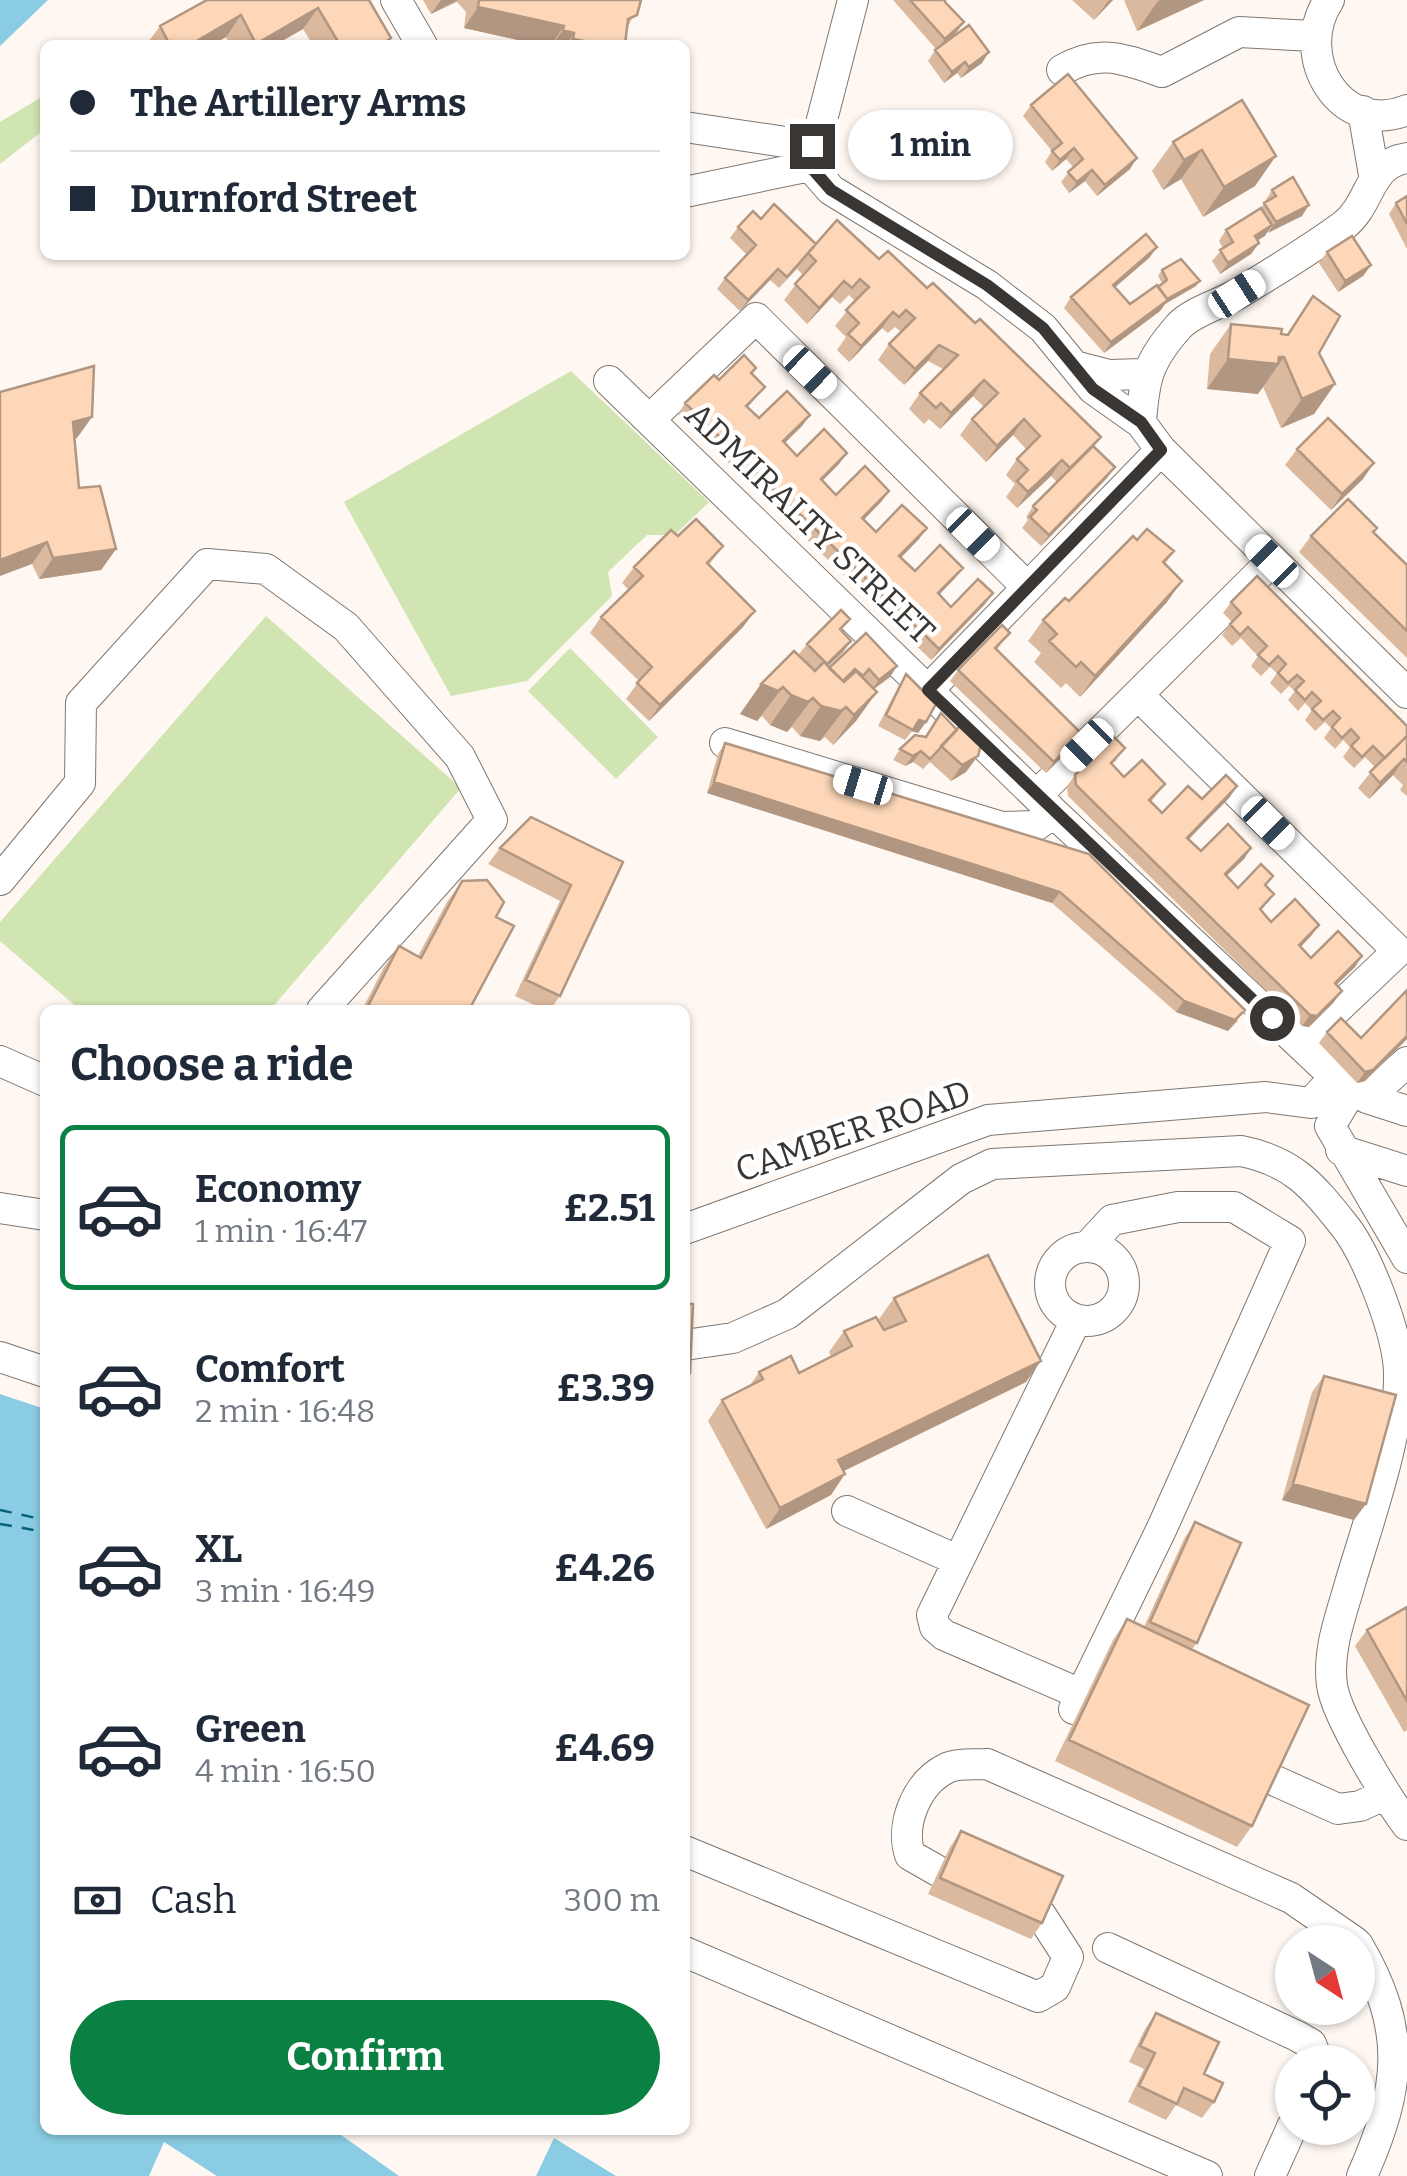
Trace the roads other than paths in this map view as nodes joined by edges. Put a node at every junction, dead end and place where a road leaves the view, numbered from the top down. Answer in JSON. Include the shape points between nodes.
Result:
{"nodes":[{"id":1,"x":396,"y":0,"type":"edge"},
{"id":2,"x":853,"y":0,"type":"edge"},
{"id":3,"x":1329,"y":0,"type":"edge"},
{"id":4,"x":1313,"y":36,"type":"junction"},
{"id":5,"x":419,"y":40,"type":"edge"},
{"id":6,"x":1062,"y":70,"type":"dead end"},
{"id":7,"x":1407,"y":110,"type":"edge"},
{"id":8,"x":1362,"y":112,"type":"junction"},
{"id":9,"x":690,"y":128,"type":"edge"},
{"id":10,"x":811,"y":156,"type":"junction"},
{"id":11,"x":1407,"y":158,"type":"edge"},
{"id":12,"x":1374,"y":175,"type":"junction"},
{"id":13,"x":690,"y":191,"type":"edge"},
{"id":14,"x":1078,"y":367,"type":"junction"},
{"id":15,"x":1144,"y":374,"type":"junction"},
{"id":16,"x":609,"y":381,"type":"dead end"},
{"id":17,"x":649,"y":420,"type":"junction"},
{"id":18,"x":1141,"y":422,"type":"junction"},
{"id":19,"x":1161,"y":450,"type":"junction"},
{"id":20,"x":1272,"y":561,"type":"junction"},
{"id":21,"x":1027,"y":587,"type":"junction"},
{"id":22,"x":928,"y":690,"type":"junction"},
{"id":23,"x":1407,"y":693,"type":"edge"},
{"id":24,"x":1138,"y":695,"type":"junction"},
{"id":25,"x":724,"y":743,"type":"edge"},
{"id":26,"x":1045,"y":804,"type":"junction"},
{"id":27,"x":0,"y":880,"type":"edge"},
{"id":28,"x":326,"y":1005,"type":"edge"},
{"id":29,"x":1300,"y":1044,"type":"junction"},
{"id":30,"x":0,"y":1061,"type":"edge"},
{"id":31,"x":1407,"y":1062,"type":"edge"},
{"id":32,"x":40,"y":1078,"type":"edge"},
{"id":33,"x":1352,"y":1088,"type":"junction"},
{"id":34,"x":1407,"y":1111,"type":"edge"},
{"id":35,"x":1341,"y":1150,"type":"junction"},
{"id":36,"x":1407,"y":1171,"type":"edge"},
{"id":37,"x":0,"y":1208,"type":"edge"},
{"id":38,"x":40,"y":1214,"type":"edge"},
{"id":39,"x":690,"y":1227,"type":"edge"},
{"id":40,"x":1089,"y":1246,"type":"junction"},
{"id":41,"x":1407,"y":1258,"type":"edge"},
{"id":42,"x":1076,"y":1320,"type":"junction"},
{"id":43,"x":690,"y":1344,"type":"edge"},
{"id":44,"x":0,"y":1357,"type":"edge"},
{"id":45,"x":40,"y":1370,"type":"edge"},
{"id":46,"x":847,"y":1510,"type":"dead end"},
{"id":47,"x":957,"y":1560,"type":"junction"},
{"id":48,"x":1077,"y":1701,"type":"junction"},
{"id":49,"x":1148,"y":1724,"type":"edge"},
{"id":50,"x":1218,"y":1755,"type":"edge"},
{"id":51,"x":1384,"y":1794,"type":"junction"},
{"id":52,"x":1407,"y":1825,"type":"edge"},
{"id":53,"x":690,"y":1852,"type":"edge"},
{"id":54,"x":938,"y":1871,"type":"edge"},
{"id":55,"x":1042,"y":1916,"type":"edge"},
{"id":56,"x":1334,"y":1925,"type":"edge"},
{"id":57,"x":1108,"y":1948,"type":"dead end"},
{"id":58,"x":690,"y":1954,"type":"edge"},
{"id":59,"x":1375,"y":1968,"type":"edge"},
{"id":60,"x":1311,"y":2045,"type":"edge"},
{"id":61,"x":1397,"y":2117,"type":"edge"},
{"id":62,"x":1284,"y":2145,"type":"edge"},
{"id":63,"x":1208,"y":2176,"type":"edge"},
{"id":64,"x":1270,"y":2176,"type":"edge"},
{"id":65,"x":1362,"y":2176,"type":"edge"}],
"edges":[{"from":1,"to":5,"type":"street"},
{"from":2,"to":10,"type":"street"},
{"from":3,"to":4,"type":"street"},
{"from":4,"to":6,"type":"street","via":[[1240,32],[1162,72],[1116,56],[1086,56]]},
{"from":4,"to":8,"type":"street","via":[[1320,74],[1334,94]]},
{"from":7,"to":8,"type":"street"},
{"from":8,"to":12,"type":"street"},
{"from":9,"to":10,"type":"street"},
{"from":10,"to":13,"type":"street"},
{"from":10,"to":14,"type":"street","via":[[831,190],[987,285],[1043,328]]},
{"from":11,"to":12,"type":"street","via":[[1392,160]]},
{"from":12,"to":15,"type":"street","via":[[1365,203],[1346,224],[1182,323]]},
{"from":14,"to":15,"type":"street"},
{"from":14,"to":18,"type":"street","via":[[1093,389]]},
{"from":15,"to":18,"type":"street"},
{"from":16,"to":17,"type":"street","name":"ADMIRALTY STREET"},
{"from":17,"to":21,"type":"street","via":[[756,318]]},
{"from":17,"to":22,"type":"street","name":"ADMIRALTY STREET"},
{"from":18,"to":19,"type":"street"},
{"from":19,"to":20,"type":"street"},
{"from":19,"to":21,"type":"street"},
{"from":20,"to":23,"type":"street"},
{"from":20,"to":24,"type":"street"},
{"from":21,"to":22,"type":"street"},
{"from":22,"to":26,"type":"street","name":"ADMIRALTY STREET"},
{"from":24,"to":26,"type":"street"},
{"from":24,"to":29,"type":"street","via":[[1398,951]]},
{"from":25,"to":26,"type":"street","via":[[1002,827],[1035,826]]},
{"from":26,"to":29,"type":"street","name":"ADMIRALTY STREET"},
{"from":27,"to":28,"type":"street","via":[[80,782],[81,703],[207,564],[266,569],[346,627],[460,758],[492,820]]},
{"from":29,"to":33,"type":"street","name":"ADMIRALTY STREET"},
{"from":30,"to":32,"type":"street"},
{"from":31,"to":33,"type":"street"},
{"from":33,"to":34,"type":"street","name":"ADMIRALTY STREET"},
{"from":33,"to":35,"type":"street","via":[[1330,1126]]},
{"from":33,"to":39,"type":"street","name":"CAMBER ROAD","via":[[1311,1102],[1266,1096],[988,1120]]},
{"from":35,"to":36,"type":"street"},
{"from":35,"to":41,"type":"street"},
{"from":37,"to":38,"type":"street"},
{"from":40,"to":42,"type":"street","via":[[1070,1249],[1052,1269],[1050,1294]]},
{"from":40,"to":42,"type":"street","via":[[1105,1250],[1122,1267],[1125,1284],[1115,1309],[1102,1318]]},
{"from":40,"to":48,"type":"street","via":[[1112,1220],[1178,1207],[1234,1207],[1290,1241]]},
{"from":42,"to":47,"type":"street"},
{"from":43,"to":51,"type":"street","via":[[733,1338],[787,1314],[961,1179],[992,1164],[1242,1151],[1276,1158],[1314,1188],[1351,1234],[1374,1276],[1400,1371],[1378,1481],[1334,1634],[1332,1686]]},
{"from":44,"to":45,"type":"street"},
{"from":46,"to":47,"type":"street"},
{"from":47,"to":48,"type":"street","via":[[932,1615],[935,1627]]},
{"from":48,"to":49,"type":"street"},
{"from":50,"to":51,"type":"street","via":[[1338,1809]]},
{"from":51,"to":52,"type":"street"},
{"from":53,"to":55,"type":"street","via":[[1038,1997],[1055,1987],[1068,1957]]},
{"from":54,"to":56,"type":"street","via":[[910,1855],[904,1836],[912,1808],[948,1768],[986,1764],[1291,1898]]},
{"from":57,"to":60,"type":"street"},
{"from":58,"to":63,"type":"street"},
{"from":59,"to":61,"type":"street","via":[[1392,1989],[1404,2028]]},
{"from":61,"to":65,"type":"street"},
{"from":62,"to":64,"type":"street"}]}
